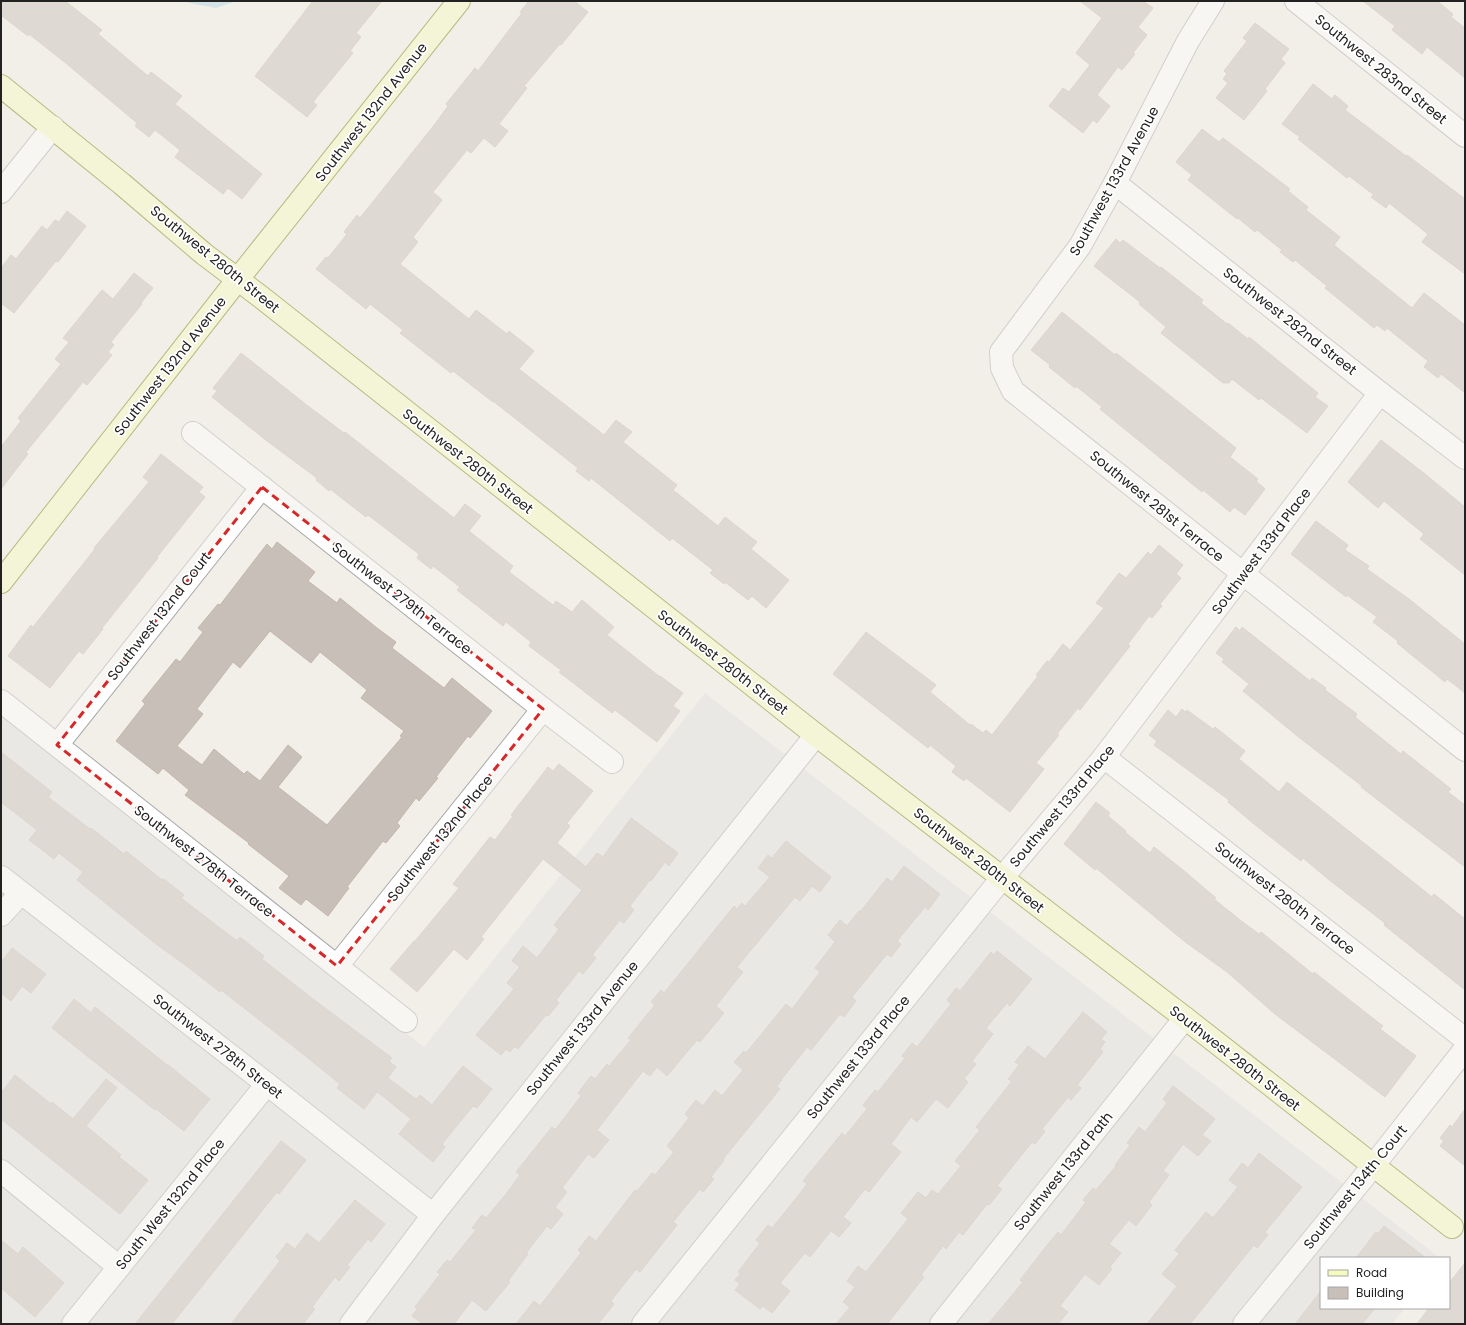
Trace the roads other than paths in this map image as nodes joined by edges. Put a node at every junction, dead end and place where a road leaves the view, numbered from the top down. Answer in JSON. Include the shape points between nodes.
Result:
{"nodes":[{"id":1,"x":459,"y":1,"type":"edge"},
{"id":2,"x":1213,"y":1,"type":"edge"},
{"id":3,"x":1296,"y":1,"type":"edge"},
{"id":4,"x":1,"y":86,"type":"edge"},
{"id":5,"x":53,"y":127,"type":"junction"},
{"id":6,"x":1465,"y":136,"type":"edge"},
{"id":7,"x":1116,"y":183,"type":"junction"},
{"id":8,"x":1,"y":192,"type":"edge"},
{"id":9,"x":238,"y":279,"type":"junction"},
{"id":10,"x":1001,"y":352,"type":"joint"},
{"id":11,"x":1380,"y":393,"type":"junction"},
{"id":12,"x":193,"y":433,"type":"dead end"},
{"id":13,"x":1465,"y":458,"type":"edge"},
{"id":14,"x":262,"y":487,"type":"junction"},
{"id":15,"x":1243,"y":574,"type":"junction"},
{"id":16,"x":1,"y":582,"type":"edge"},
{"id":17,"x":1,"y":701,"type":"edge"},
{"id":18,"x":543,"y":709,"type":"junction"},
{"id":19,"x":816,"y":735,"type":"junction"},
{"id":20,"x":57,"y":745,"type":"junction"},
{"id":21,"x":1465,"y":750,"type":"edge"},
{"id":22,"x":1104,"y":757,"type":"junction"},
{"id":23,"x":612,"y":762,"type":"dead end"},
{"id":24,"x":1,"y":877,"type":"edge"},
{"id":25,"x":1002,"y":878,"type":"junction"},
{"id":26,"x":21,"y":893,"type":"junction"},
{"id":27,"x":1,"y":915,"type":"edge"},
{"id":28,"x":337,"y":966,"type":"junction"},
{"id":29,"x":1185,"y":1018,"type":"junction"},
{"id":30,"x":406,"y":1021,"type":"dead end"},
{"id":31,"x":1465,"y":1040,"type":"edge"},
{"id":32,"x":1465,"y":1049,"type":"edge"},
{"id":33,"x":267,"y":1084,"type":"junction"},
{"id":34,"x":1373,"y":1166,"type":"junction"},
{"id":35,"x":1,"y":1172,"type":"edge"},
{"id":36,"x":433,"y":1215,"type":"junction"},
{"id":37,"x":1452,"y":1227,"type":"dead end"},
{"id":38,"x":119,"y":1267,"type":"junction"},
{"id":39,"x":73,"y":1324,"type":"edge"},
{"id":40,"x":351,"y":1324,"type":"edge"},
{"id":41,"x":643,"y":1324,"type":"edge"},
{"id":42,"x":941,"y":1324,"type":"edge"},
{"id":43,"x":1244,"y":1324,"type":"edge"}],
"edges":[{"from":1,"to":9,"type":"street","name":"Southwest 132nd Avenue"},
{"from":2,"to":7,"type":"street","name":"Southwest 133rd Avenue","via":[[1188,41]]},
{"from":3,"to":6,"type":"street","name":"Southwest 283nd Street"},
{"from":4,"to":5,"type":"street","name":"Southwest 280th Street"},
{"from":5,"to":8,"type":"street"},
{"from":5,"to":9,"type":"street","name":"Southwest 280th Street","via":[[204,254]]},
{"from":7,"to":10,"type":"street","name":"Southwest 133rd Avenue","via":[[1080,246]]},
{"from":7,"to":11,"type":"street","name":"Southwest 282nd Street"},
{"from":9,"to":16,"type":"street","name":"Southwest 132nd Avenue"},
{"from":9,"to":19,"type":"street","name":"Southwest 280th Street"},
{"from":10,"to":15,"type":"street","name":"Southwest 281st Terrace","via":[[1002,368],[1014,391]]},
{"from":11,"to":13,"type":"street","name":"Southwest 282nd Street"},
{"from":11,"to":15,"type":"street","name":"Southwest 133rd Place"},
{"from":12,"to":14,"type":"street","name":"Southwest 279th Terrace"},
{"from":14,"to":18,"type":"street","name":"Southwest 279th Terrace"},
{"from":14,"to":20,"type":"street","name":"Southwest 132nd Court"},
{"from":15,"to":21,"type":"street","name":"Southwest 281st Terrace"},
{"from":15,"to":22,"type":"street","name":"Southwest 133rd Place"},
{"from":17,"to":20,"type":"street","name":"Southwest 278th Terrace"},
{"from":18,"to":23,"type":"street","name":"Southwest 279th Terrace"},
{"from":18,"to":28,"type":"street","name":"Southwest 132nd Place"},
{"from":19,"to":25,"type":"street","name":"Southwest 280th Street"},
{"from":19,"to":36,"type":"street","name":"Southwest 133rd Avenue"},
{"from":20,"to":28,"type":"street","name":"Southwest 278th Terrace"},
{"from":22,"to":25,"type":"street","name":"Southwest 133rd Place"},
{"from":22,"to":31,"type":"street","name":"Southwest 280th Terrace"},
{"from":24,"to":26,"type":"street","name":"Southwest 278th Street"},
{"from":25,"to":29,"type":"street","name":"Southwest 280th Street"},
{"from":25,"to":41,"type":"street","name":"Southwest 133rd Place"},
{"from":26,"to":27,"type":"street"},
{"from":26,"to":33,"type":"street","name":"Southwest 278th Street"},
{"from":28,"to":30,"type":"street","name":"Southwest 278th Terrace"},
{"from":29,"to":34,"type":"street","name":"Southwest 280th Street"},
{"from":29,"to":42,"type":"street","name":"Southwest 133rd Path"},
{"from":32,"to":34,"type":"street","name":"Southwest 134th Court"},
{"from":33,"to":36,"type":"street","name":"Southwest 278th Street"},
{"from":33,"to":38,"type":"street","name":"South West 132nd Place"},
{"from":34,"to":37,"type":"street","name":"Southwest 280th Street"},
{"from":34,"to":43,"type":"street","name":"Southwest 134th Court"},
{"from":35,"to":38,"type":"street"},
{"from":36,"to":40,"type":"street","name":"Southwest 133rd Avenue"},
{"from":38,"to":39,"type":"street","name":"South West 132nd Place"}]}
